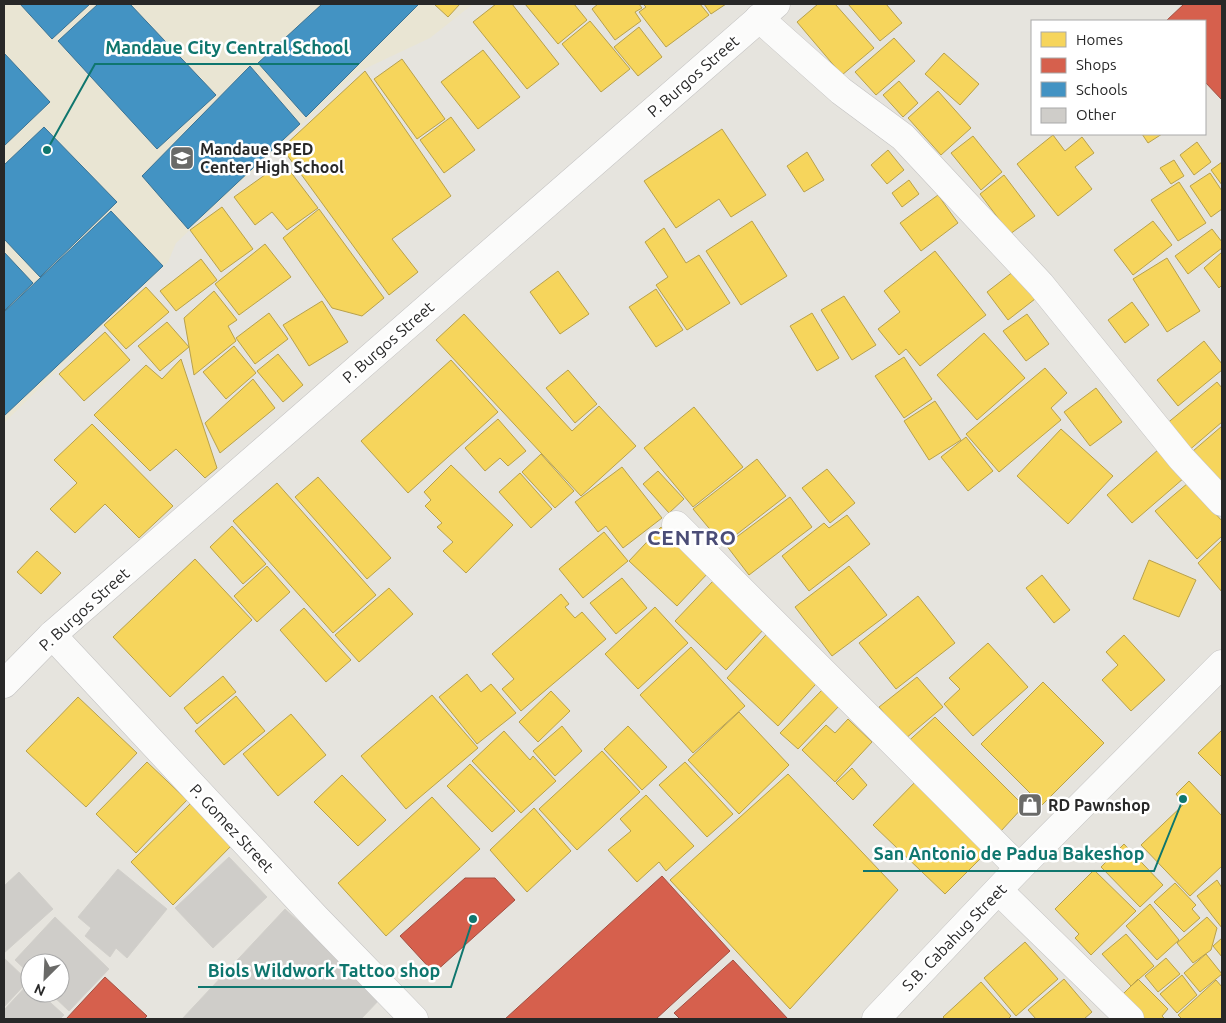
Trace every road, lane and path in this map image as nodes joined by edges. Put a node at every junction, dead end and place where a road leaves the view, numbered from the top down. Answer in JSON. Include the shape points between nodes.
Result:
{"nodes":[{"id":1,"x":768,"y":11,"type":"edge"},
{"id":2,"x":1222,"y":502,"type":"edge"},
{"id":3,"x":676,"y":525,"type":"dead end"},
{"id":4,"x":52,"y":635,"type":"junction"},
{"id":5,"x":1222,"y":664,"type":"edge"},
{"id":6,"x":4,"y":684,"type":"edge"},
{"id":7,"x":1020,"y":868,"type":"junction"},
{"id":8,"x":998,"y":891,"type":"junction"},
{"id":9,"x":414,"y":1019,"type":"edge"},
{"id":10,"x":876,"y":1019,"type":"edge"},
{"id":11,"x":1130,"y":1019,"type":"edge"}],
"edges":[{"from":1,"to":2,"type":"street","via":[[841,90],[902,137],[1041,285],[1181,458]]},
{"from":1,"to":4,"type":"street","name":"P. Burgos Street"},
{"from":3,"to":7,"type":"street"},
{"from":4,"to":6,"type":"street","name":"P. Burgos Street"},
{"from":4,"to":9,"type":"street","name":"P. Gomez Street"},
{"from":5,"to":7,"type":"street","name":"S.B. Cabahug Street"},
{"from":7,"to":8,"type":"street","name":"S.B. Cabahug Street"},
{"from":8,"to":10,"type":"street","name":"S.B. Cabahug Street"},
{"from":8,"to":11,"type":"street"}]}
